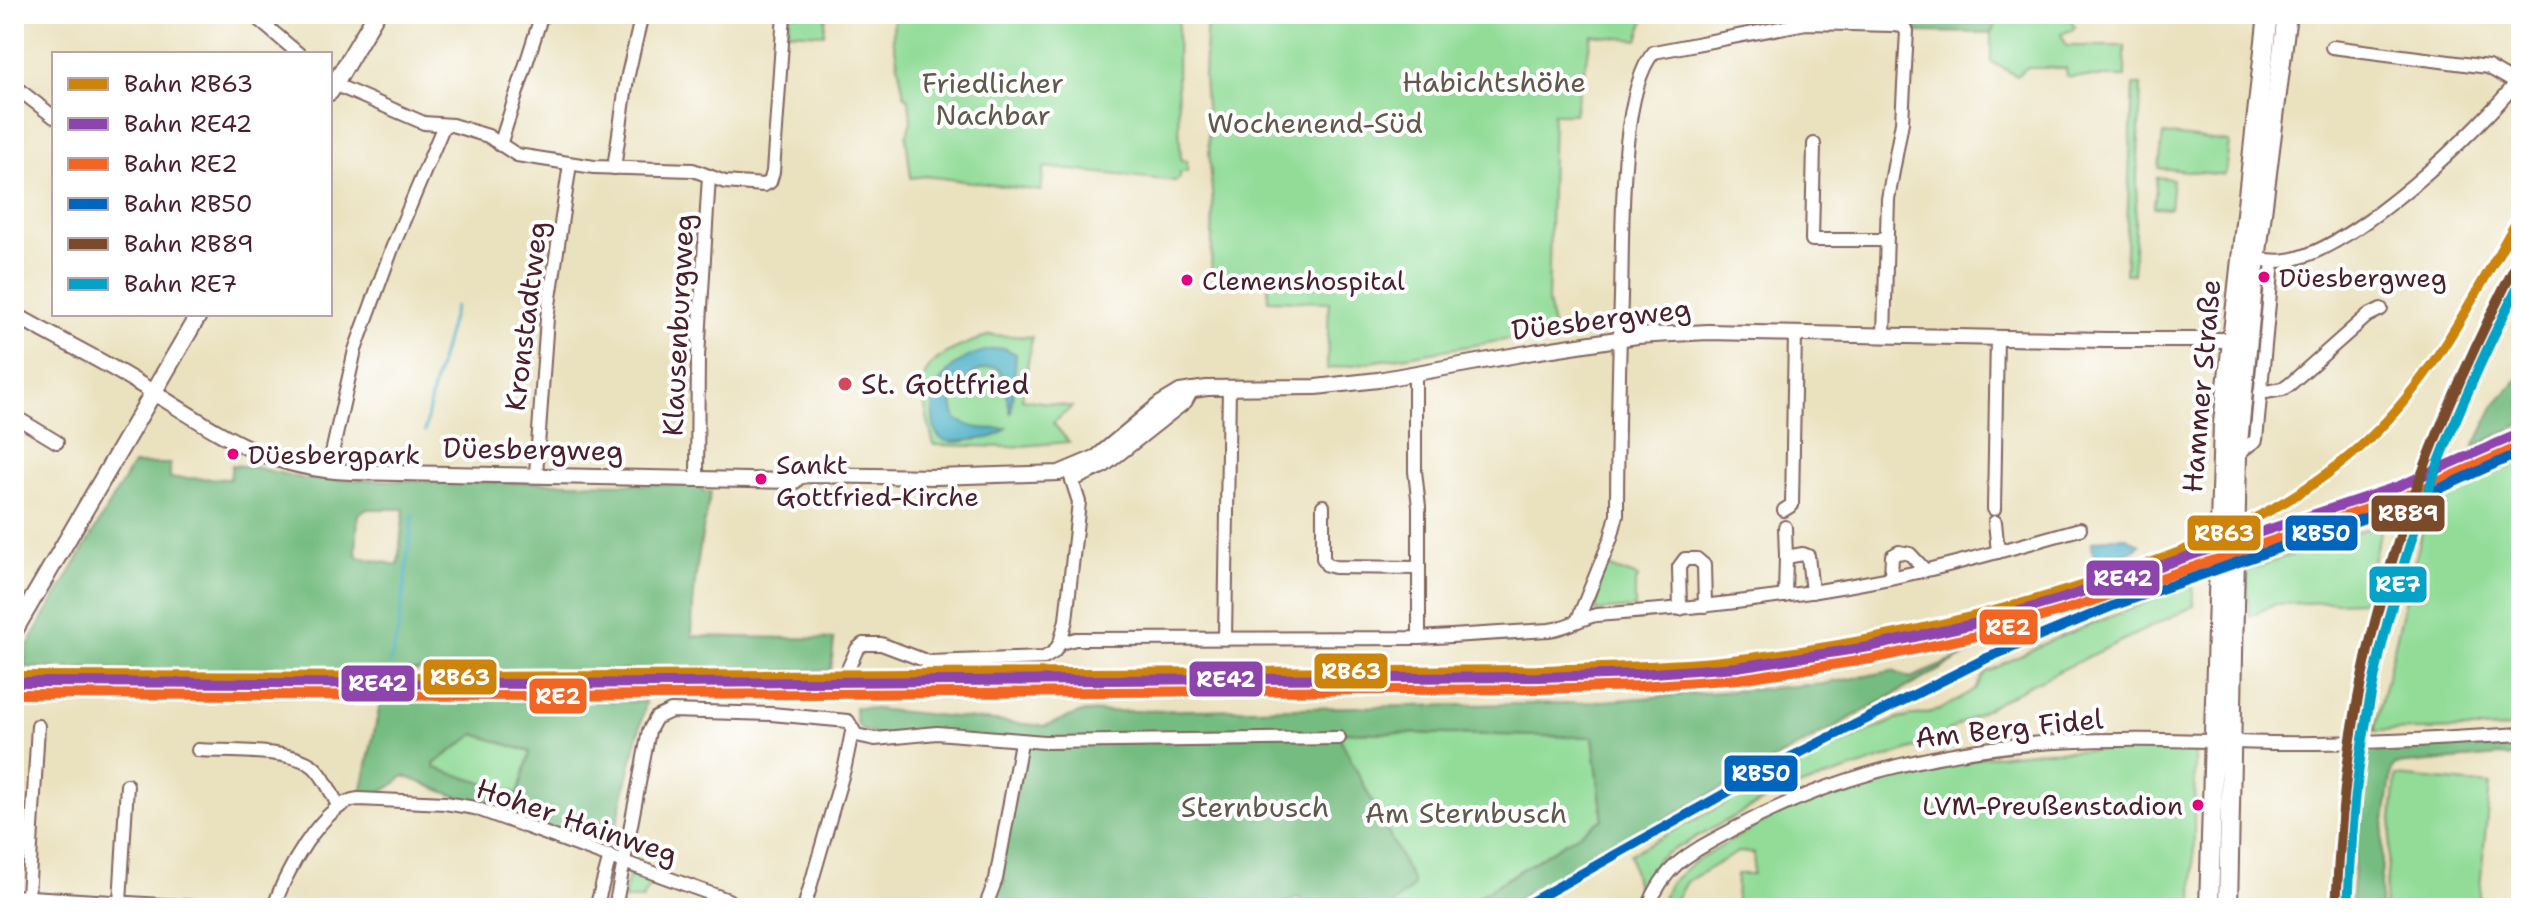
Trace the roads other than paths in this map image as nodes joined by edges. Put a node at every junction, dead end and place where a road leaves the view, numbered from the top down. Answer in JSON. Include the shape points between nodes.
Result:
{"nodes":[{"id":1,"x":252,"y":14,"type":"edge"},
{"id":2,"x":376,"y":14,"type":"edge"},
{"id":3,"x":542,"y":14,"type":"edge"},
{"id":4,"x":642,"y":14,"type":"edge"},
{"id":5,"x":784,"y":14,"type":"edge"},
{"id":6,"x":2272,"y":15,"type":"edge"},
{"id":7,"x":2332,"y":47,"type":"dead end"},
{"id":8,"x":297,"y":52,"type":"edge"},
{"id":9,"x":2518,"y":80,"type":"edge"},
{"id":10,"x":332,"y":85,"type":"edge"},
{"id":11,"x":14,"y":86,"type":"edge"},
{"id":12,"x":52,"y":115,"type":"edge"},
{"id":13,"x":444,"y":125,"type":"junction"},
{"id":14,"x":1814,"y":144,"type":"dead end"},
{"id":15,"x":500,"y":145,"type":"junction"},
{"id":16,"x":570,"y":164,"type":"junction"},
{"id":17,"x":614,"y":168,"type":"junction"},
{"id":18,"x":709,"y":176,"type":"junction"},
{"id":19,"x":1886,"y":240,"type":"junction"},
{"id":20,"x":2256,"y":259,"type":"junction"},
{"id":21,"x":2381,"y":309,"type":"dead end"},
{"id":22,"x":14,"y":314,"type":"edge"},
{"id":23,"x":198,"y":316,"type":"edge"},
{"id":24,"x":1795,"y":333,"type":"junction"},
{"id":25,"x":1884,"y":335,"type":"junction"},
{"id":26,"x":1997,"y":337,"type":"junction"},
{"id":27,"x":1619,"y":339,"type":"junction"},
{"id":28,"x":2239,"y":340,"type":"junction"},
{"id":29,"x":1415,"y":374,"type":"junction"},
{"id":30,"x":1229,"y":388,"type":"junction"},
{"id":31,"x":153,"y":392,"type":"junction"},
{"id":32,"x":2260,"y":393,"type":"junction"},
{"id":33,"x":14,"y":416,"type":"edge"},
{"id":34,"x":57,"y":442,"type":"dead end"},
{"id":35,"x":2237,"y":454,"type":"junction"},
{"id":36,"x":328,"y":471,"type":"junction"},
{"id":37,"x":536,"y":474,"type":"junction"},
{"id":38,"x":1070,"y":474,"type":"junction"},
{"id":39,"x":697,"y":477,"type":"junction"},
{"id":40,"x":1323,"y":506,"type":"dead end"},
{"id":41,"x":1784,"y":510,"type":"dead end"},
{"id":42,"x":2227,"y":520,"type":"junction"},
{"id":43,"x":1785,"y":527,"type":"dead end"},
{"id":44,"x":2080,"y":529,"type":"dead end"},
{"id":45,"x":1998,"y":552,"type":"junction"},
{"id":46,"x":1786,"y":557,"type":"junction"},
{"id":47,"x":1419,"y":568,"type":"junction"},
{"id":48,"x":1925,"y":570,"type":"junction"},
{"id":49,"x":1891,"y":577,"type":"junction"},
{"id":50,"x":1812,"y":592,"type":"junction"},
{"id":51,"x":1785,"y":596,"type":"junction"},
{"id":52,"x":1705,"y":606,"type":"junction"},
{"id":53,"x":1680,"y":609,"type":"junction"},
{"id":54,"x":1578,"y":619,"type":"junction"},
{"id":55,"x":14,"y":631,"type":"edge"},
{"id":56,"x":1225,"y":638,"type":"junction"},
{"id":57,"x":1419,"y":638,"type":"junction"},
{"id":58,"x":1060,"y":643,"type":"junction"},
{"id":59,"x":848,"y":669,"type":"dead end"},
{"id":60,"x":38,"y":726,"type":"dead end"},
{"id":61,"x":852,"y":732,"type":"junction"},
{"id":62,"x":2521,"y":734,"type":"edge"},
{"id":63,"x":1339,"y":738,"type":"dead end"},
{"id":64,"x":2222,"y":741,"type":"junction"},
{"id":65,"x":1021,"y":742,"type":"junction"},
{"id":66,"x":198,"y":750,"type":"dead end"},
{"id":67,"x":127,"y":785,"type":"dead end"},
{"id":68,"x":339,"y":807,"type":"junction"},
{"id":69,"x":617,"y":859,"type":"junction"},
{"id":70,"x":14,"y":896,"type":"edge"},
{"id":71,"x":28,"y":897,"type":"junction"},
{"id":72,"x":728,"y":900,"type":"dead end"},
{"id":73,"x":120,"y":902,"type":"junction"},
{"id":74,"x":102,"y":904,"type":"edge"},
{"id":75,"x":211,"y":908,"type":"edge"},
{"id":76,"x":274,"y":908,"type":"edge"},
{"id":77,"x":596,"y":908,"type":"edge"},
{"id":78,"x":615,"y":908,"type":"edge"},
{"id":79,"x":804,"y":908,"type":"edge"},
{"id":80,"x":985,"y":908,"type":"edge"},
{"id":81,"x":1648,"y":908,"type":"edge"},
{"id":82,"x":2209,"y":908,"type":"edge"},
{"id":83,"x":2228,"y":908,"type":"edge"}],
"edges":[{"from":1,"to":8,"type":"street"},
{"from":2,"to":10,"type":"main road"},
{"from":3,"to":15,"type":"street"},
{"from":4,"to":17,"type":"street"},
{"from":5,"to":18,"type":"street","via":[[770,182],[725,182]]},
{"from":6,"to":20,"type":"main road","name":"Hammer Straße"},
{"from":7,"to":9,"type":"street","via":[[2488,67]]},
{"from":9,"to":20,"type":"street","via":[[2442,159],[2350,233],[2291,260]]},
{"from":10,"to":13,"type":"street","via":[[424,123]]},
{"from":11,"to":12,"type":"street"},
{"from":13,"to":15,"type":"street","via":[[488,136]]},
{"from":13,"to":36,"type":"street","via":[[355,350]]},
{"from":14,"to":19,"type":"street","via":[[1812,240]]},
{"from":15,"to":16,"type":"street","via":[[517,155]]},
{"from":16,"to":17,"type":"street"},
{"from":16,"to":37,"type":"street","name":"Kronstadtweg","via":[[547,318]]},
{"from":17,"to":18,"type":"street","via":[[699,171]]},
{"from":18,"to":39,"type":"street","name":"Klausenburgweg"},
{"from":19,"to":25,"type":"street"},
{"from":19,"to":27,"type":"street","via":[[1902,122],[1907,31],[1902,26],[1806,23],[1654,52],[1635,94],[1628,137]]},
{"from":20,"to":28,"type":"main road","name":"Hammer Straße"},
{"from":20,"to":32,"type":"street","name":"Hammer Straße"},
{"from":21,"to":32,"type":"street","via":[[2289,385]]},
{"from":22,"to":31,"type":"street","name":"Düesbergweg"},
{"from":23,"to":31,"type":"main road"},
{"from":24,"to":25,"type":"street","name":"Düesbergweg"},
{"from":24,"to":27,"type":"street","name":"Düesbergweg"},
{"from":24,"to":41,"type":"street","via":[[1792,505]]},
{"from":25,"to":26,"type":"street","name":"Düesbergweg"},
{"from":26,"to":28,"type":"street","name":"Düesbergweg"},
{"from":26,"to":45,"type":"street"},
{"from":27,"to":29,"type":"street","name":"Düesbergweg"},
{"from":27,"to":54,"type":"street","via":[[1617,515]]},
{"from":28,"to":35,"type":"main road","name":"Hammer Straße"},
{"from":28,"to":42,"type":"main road","name":"Hammer Straße","via":[[2223,423]]},
{"from":29,"to":30,"type":"street","name":"Düesbergweg","via":[[1316,387]]},
{"from":29,"to":47,"type":"street"},
{"from":30,"to":38,"type":"street","name":"Düesbergweg","via":[[1191,390],[1185,401],[1104,465]]},
{"from":30,"to":56,"type":"street"},
{"from":31,"to":36,"type":"street","name":"Düesbergweg","via":[[258,453]]},
{"from":31,"to":55,"type":"main road"},
{"from":32,"to":35,"type":"street","name":"Hammer Straße","via":[[2256,440]]},
{"from":33,"to":34,"type":"street"},
{"from":35,"to":42,"type":"main road","name":"Hammer Straße"},
{"from":36,"to":37,"type":"street","name":"Düesbergweg"},
{"from":37,"to":39,"type":"street","name":"Düesbergweg"},
{"from":38,"to":39,"type":"street","name":"Düesbergweg","via":[[1050,483],[985,485]]},
{"from":38,"to":58,"type":"street","via":[[1079,502]]},
{"from":40,"to":47,"type":"street","via":[[1327,565]]},
{"from":42,"to":64,"type":"main road","name":"Hammer Straße"},
{"from":43,"to":46,"type":"street"},
{"from":44,"to":45,"type":"street"},
{"from":45,"to":48,"type":"street"},
{"from":46,"to":50,"type":"street","via":[[1808,556]]},
{"from":46,"to":51,"type":"street"},
{"from":47,"to":57,"type":"street"},
{"from":48,"to":49,"type":"street"},
{"from":48,"to":49,"type":"street","via":[[1910,554],[1899,552],[1892,556]]},
{"from":49,"to":50,"type":"street"},
{"from":50,"to":51,"type":"street"},
{"from":51,"to":52,"type":"street"},
{"from":52,"to":53,"type":"street"},
{"from":52,"to":53,"type":"street","via":[[1704,565],[1685,559],[1679,567]]},
{"from":53,"to":54,"type":"street"},
{"from":54,"to":57,"type":"street","via":[[1549,630]]},
{"from":56,"to":57,"type":"street"},
{"from":56,"to":58,"type":"street"},
{"from":58,"to":59,"type":"street","via":[[1044,658],[929,662],[871,643],[857,649]]},
{"from":60,"to":71,"type":"street"},
{"from":61,"to":65,"type":"street","via":[[875,739],[937,733]]},
{"from":61,"to":69,"type":"street","via":[[848,721],[696,710],[662,713],[651,725]]},
{"from":61,"to":79,"type":"street"},
{"from":62,"to":64,"type":"street","name":"Am Berg Fidel"},
{"from":63,"to":65,"type":"street"},
{"from":64,"to":81,"type":"street","name":"Am Berg Fidel","via":[[2054,742],[1944,755],[1885,769],[1811,792],[1683,857],[1666,873]]},
{"from":64,"to":82,"type":"main road","name":"Hammer Straße"},
{"from":64,"to":83,"type":"main road","name":"Hammer Straße"},
{"from":65,"to":80,"type":"street","via":[[996,879]]},
{"from":66,"to":68,"type":"street","via":[[304,760],[315,767]]},
{"from":67,"to":73,"type":"street"},
{"from":68,"to":69,"type":"street","name":"Hoher Hainweg","via":[[358,799],[475,808]]},
{"from":68,"to":76,"type":"street","via":[[307,839]]},
{"from":69,"to":72,"type":"street","name":"Hoher Hainweg"},
{"from":69,"to":77,"type":"street"},
{"from":69,"to":78,"type":"street"},
{"from":70,"to":71,"type":"street"},
{"from":71,"to":74,"type":"street"},
{"from":73,"to":74,"type":"street"},
{"from":73,"to":75,"type":"street"},
{"from":77,"to":78,"type":"street"}]}
